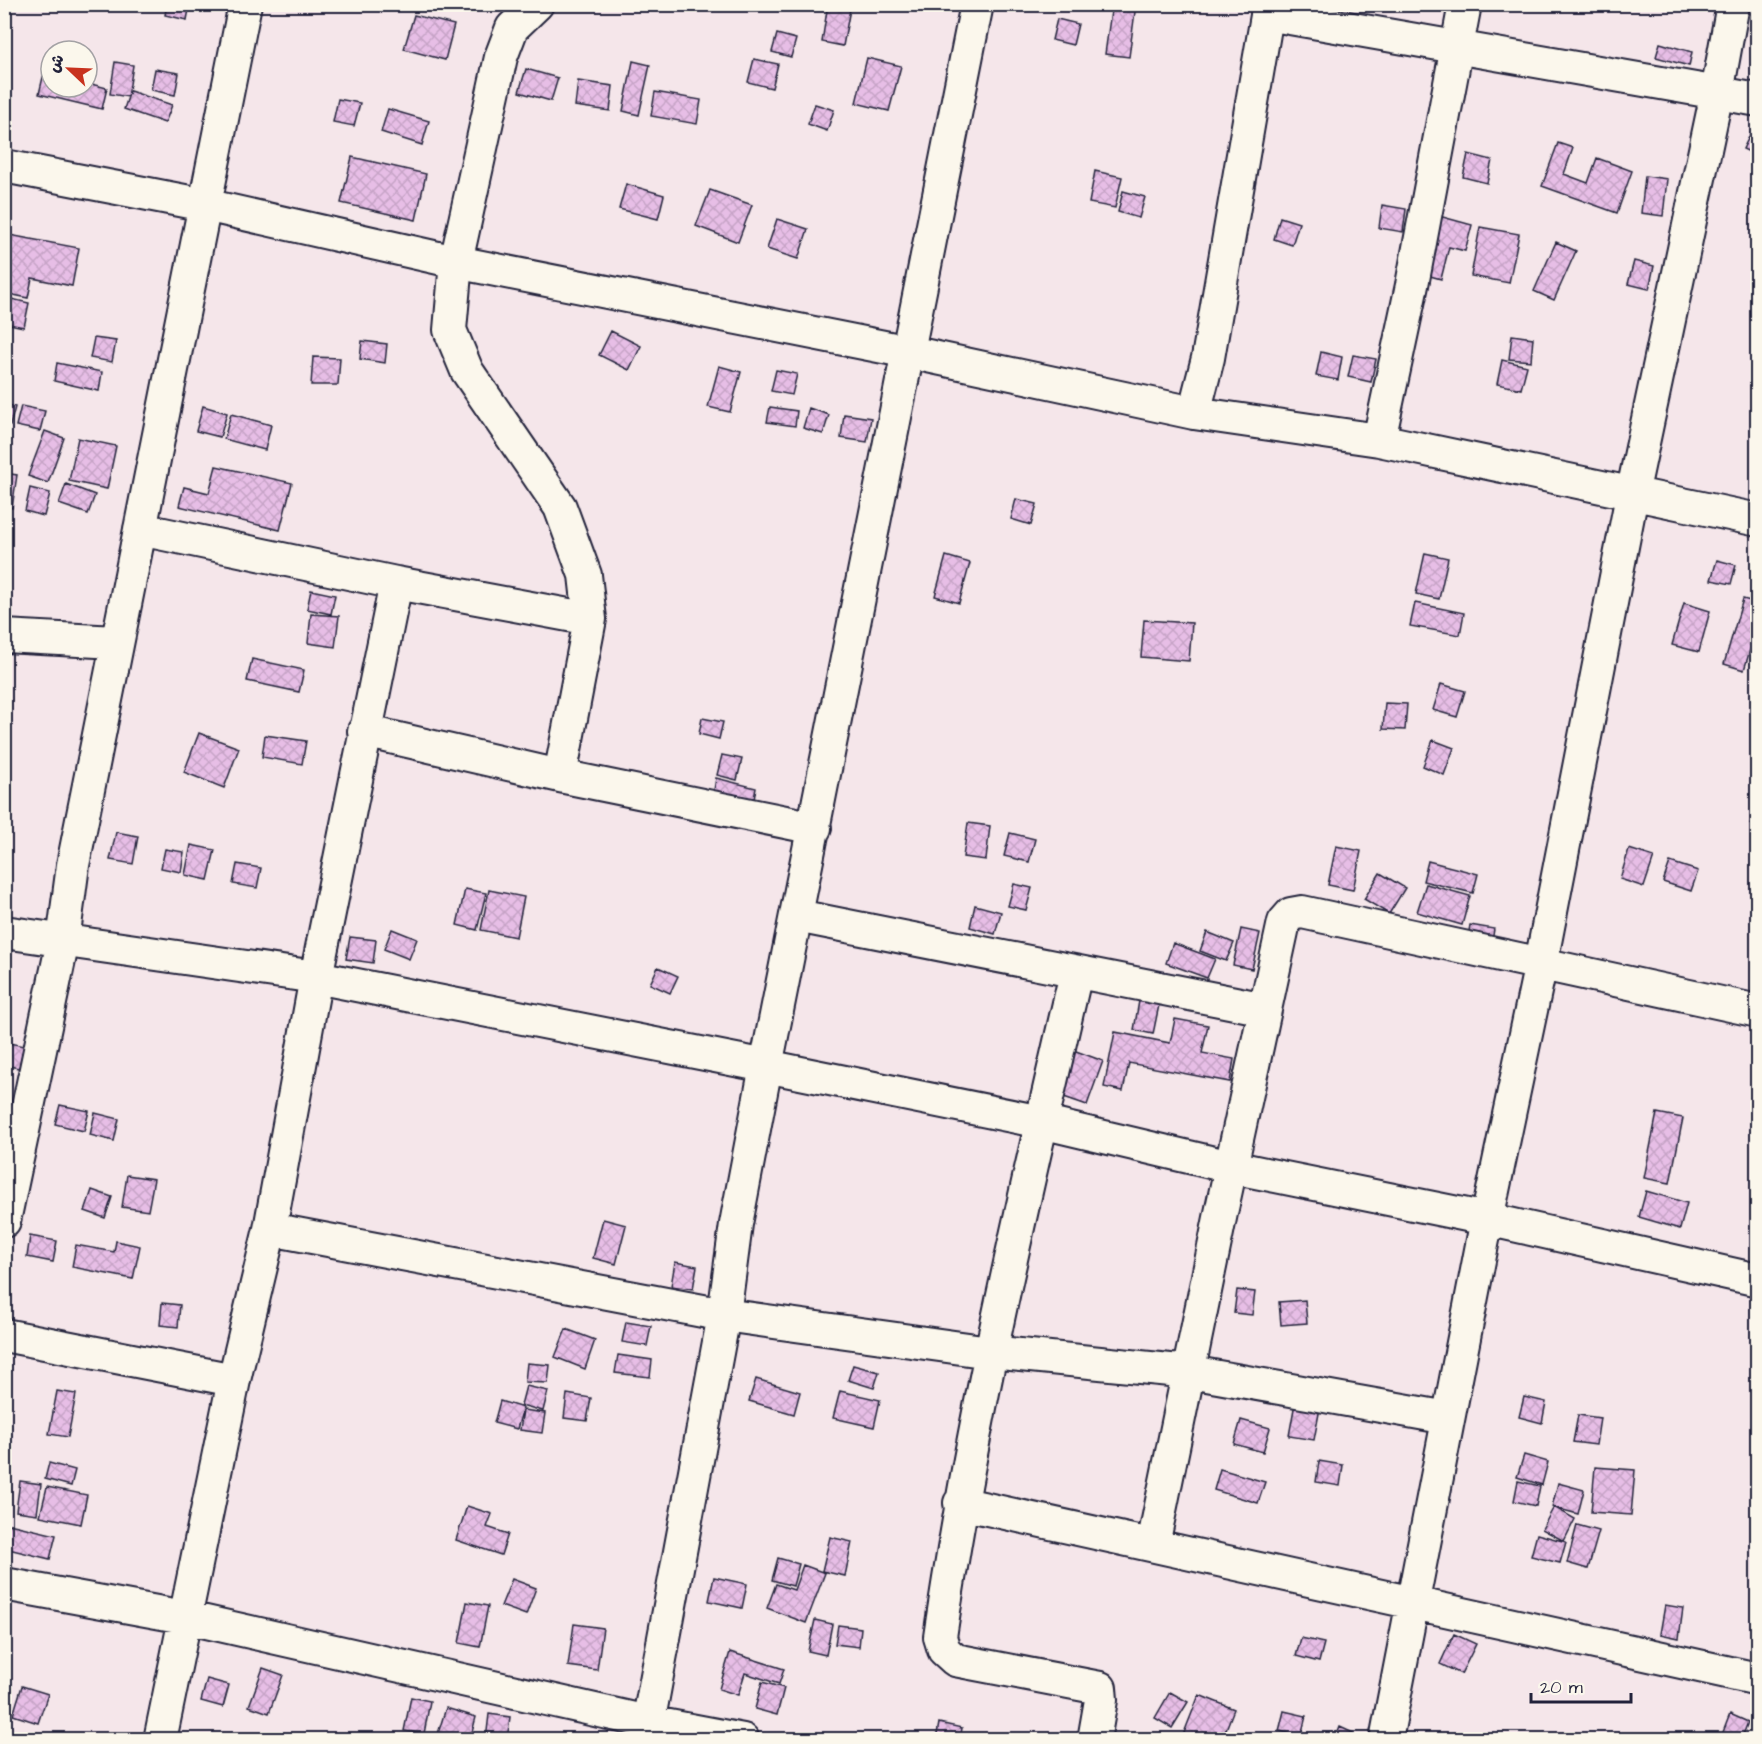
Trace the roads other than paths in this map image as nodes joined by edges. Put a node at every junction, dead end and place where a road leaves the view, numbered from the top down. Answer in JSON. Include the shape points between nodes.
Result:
{"nodes":[{"id":1,"x":245,"y":4,"type":"edge"},
{"id":2,"x":537,"y":4,"type":"edge"},
{"id":3,"x":976,"y":4,"type":"edge"},
{"id":4,"x":1465,"y":4,"type":"edge"},
{"id":5,"x":1733,"y":4,"type":"edge"},
{"id":6,"x":1268,"y":9,"type":"edge"},
{"id":7,"x":1456,"y":46,"type":"junction"},
{"id":8,"x":1717,"y":93,"type":"junction"},
{"id":9,"x":1758,"y":100,"type":"edge"},
{"id":10,"x":4,"y":166,"type":"edge"},
{"id":11,"x":205,"y":205,"type":"junction"},
{"id":12,"x":456,"y":262,"type":"junction"},
{"id":13,"x":909,"y":351,"type":"junction"},
{"id":14,"x":1194,"y":413,"type":"junction"},
{"id":15,"x":1379,"y":440,"type":"junction"},
{"id":16,"x":1632,"y":495,"type":"junction"},
{"id":17,"x":1758,"y":520,"type":"edge"},
{"id":18,"x":140,"y":529,"type":"junction"},
{"id":19,"x":396,"y":583,"type":"junction"},
{"id":20,"x":590,"y":619,"type":"junction"},
{"id":21,"x":4,"y":636,"type":"edge"},
{"id":22,"x":116,"y":642,"type":"junction"},
{"id":23,"x":364,"y":731,"type":"junction"},
{"id":24,"x":560,"y":776,"type":"junction"},
{"id":25,"x":815,"y":828,"type":"junction"},
{"id":26,"x":797,"y":916,"type":"junction"},
{"id":27,"x":4,"y":932,"type":"edge"},
{"id":28,"x":63,"y":941,"type":"junction"},
{"id":29,"x":1541,"y":963,"type":"junction"},
{"id":30,"x":1076,"y":974,"type":"junction"},
{"id":31,"x":316,"y":977,"type":"junction"},
{"id":32,"x":1265,"y":1009,"type":"junction"},
{"id":33,"x":1758,"y":1011,"type":"edge"},
{"id":34,"x":766,"y":1066,"type":"junction"},
{"id":35,"x":1041,"y":1122,"type":"junction"},
{"id":36,"x":1232,"y":1167,"type":"junction"},
{"id":37,"x":1487,"y":1219,"type":"junction"},
{"id":38,"x":4,"y":1221,"type":"edge"},
{"id":39,"x":270,"y":1229,"type":"junction"},
{"id":40,"x":1757,"y":1275,"type":"edge"},
{"id":41,"x":724,"y":1314,"type":"junction"},
{"id":42,"x":4,"y":1335,"type":"edge"},
{"id":43,"x":990,"y":1352,"type":"junction"},
{"id":44,"x":1190,"y":1372,"type":"junction"},
{"id":45,"x":234,"y":1380,"type":"junction"},
{"id":46,"x":1448,"y":1418,"type":"junction"},
{"id":47,"x":960,"y":1503,"type":"junction"},
{"id":48,"x":1153,"y":1545,"type":"junction"},
{"id":49,"x":4,"y":1584,"type":"edge"},
{"id":50,"x":1412,"y":1601,"type":"junction"},
{"id":51,"x":184,"y":1617,"type":"junction"},
{"id":52,"x":1758,"y":1679,"type":"edge"},
{"id":53,"x":646,"y":1731,"type":"edge"},
{"id":54,"x":160,"y":1740,"type":"edge"},
{"id":55,"x":743,"y":1740,"type":"edge"},
{"id":56,"x":1094,"y":1740,"type":"edge"},
{"id":57,"x":1386,"y":1740,"type":"edge"}],
"edges":[{"from":1,"to":11,"type":"street"},
{"from":2,"to":12,"type":"street","via":[[512,28],[501,57]]},
{"from":3,"to":13,"type":"street"},
{"from":4,"to":7,"type":"street"},
{"from":5,"to":8,"type":"street"},
{"from":6,"to":7,"type":"street"},
{"from":6,"to":14,"type":"street","via":[[1208,357]]},
{"from":7,"to":8,"type":"street"},
{"from":7,"to":15,"type":"street"},
{"from":8,"to":9,"type":"street"},
{"from":8,"to":16,"type":"street"},
{"from":10,"to":11,"type":"street"},
{"from":11,"to":12,"type":"street"},
{"from":11,"to":18,"type":"street"},
{"from":12,"to":13,"type":"street"},
{"from":12,"to":20,"type":"street","via":[[450,330],[468,371],[560,507],[585,575]]},
{"from":13,"to":14,"type":"street"},
{"from":13,"to":25,"type":"street"},
{"from":14,"to":15,"type":"street"},
{"from":15,"to":16,"type":"street"},
{"from":16,"to":17,"type":"street"},
{"from":16,"to":29,"type":"street"},
{"from":18,"to":19,"type":"street"},
{"from":18,"to":22,"type":"street"},
{"from":19,"to":20,"type":"street"},
{"from":19,"to":23,"type":"street"},
{"from":20,"to":24,"type":"street"},
{"from":21,"to":22,"type":"street"},
{"from":22,"to":28,"type":"street","via":[[73,865]]},
{"from":23,"to":24,"type":"street"},
{"from":23,"to":31,"type":"street"},
{"from":24,"to":25,"type":"street"},
{"from":25,"to":26,"type":"street"},
{"from":26,"to":30,"type":"street"},
{"from":26,"to":34,"type":"street"},
{"from":27,"to":28,"type":"street"},
{"from":28,"to":31,"type":"street"},
{"from":28,"to":38,"type":"street"},
{"from":29,"to":32,"type":"street","via":[[1302,912],[1291,914],[1284,922]]},
{"from":29,"to":33,"type":"street"},
{"from":29,"to":37,"type":"street"},
{"from":30,"to":32,"type":"street"},
{"from":30,"to":35,"type":"street"},
{"from":31,"to":34,"type":"street"},
{"from":31,"to":39,"type":"street"},
{"from":32,"to":36,"type":"street"},
{"from":34,"to":35,"type":"street"},
{"from":34,"to":41,"type":"street","via":[[736,1224]]},
{"from":35,"to":36,"type":"street"},
{"from":35,"to":43,"type":"street"},
{"from":36,"to":37,"type":"street"},
{"from":36,"to":44,"type":"street"},
{"from":37,"to":40,"type":"street"},
{"from":37,"to":46,"type":"street"},
{"from":39,"to":41,"type":"street"},
{"from":39,"to":45,"type":"street"},
{"from":41,"to":43,"type":"street"},
{"from":41,"to":53,"type":"street"},
{"from":42,"to":45,"type":"street"},
{"from":43,"to":44,"type":"street"},
{"from":43,"to":47,"type":"street"},
{"from":44,"to":46,"type":"street"},
{"from":44,"to":48,"type":"street"},
{"from":45,"to":51,"type":"street"},
{"from":46,"to":50,"type":"street"},
{"from":47,"to":48,"type":"street"},
{"from":47,"to":56,"type":"street","via":[[940,1637],[944,1650],[955,1660],[1100,1688]]},
{"from":48,"to":50,"type":"street"},
{"from":49,"to":51,"type":"street"},
{"from":50,"to":52,"type":"street"},
{"from":50,"to":57,"type":"street"},
{"from":51,"to":53,"type":"street"},
{"from":51,"to":54,"type":"street"},
{"from":53,"to":55,"type":"street"}]}
